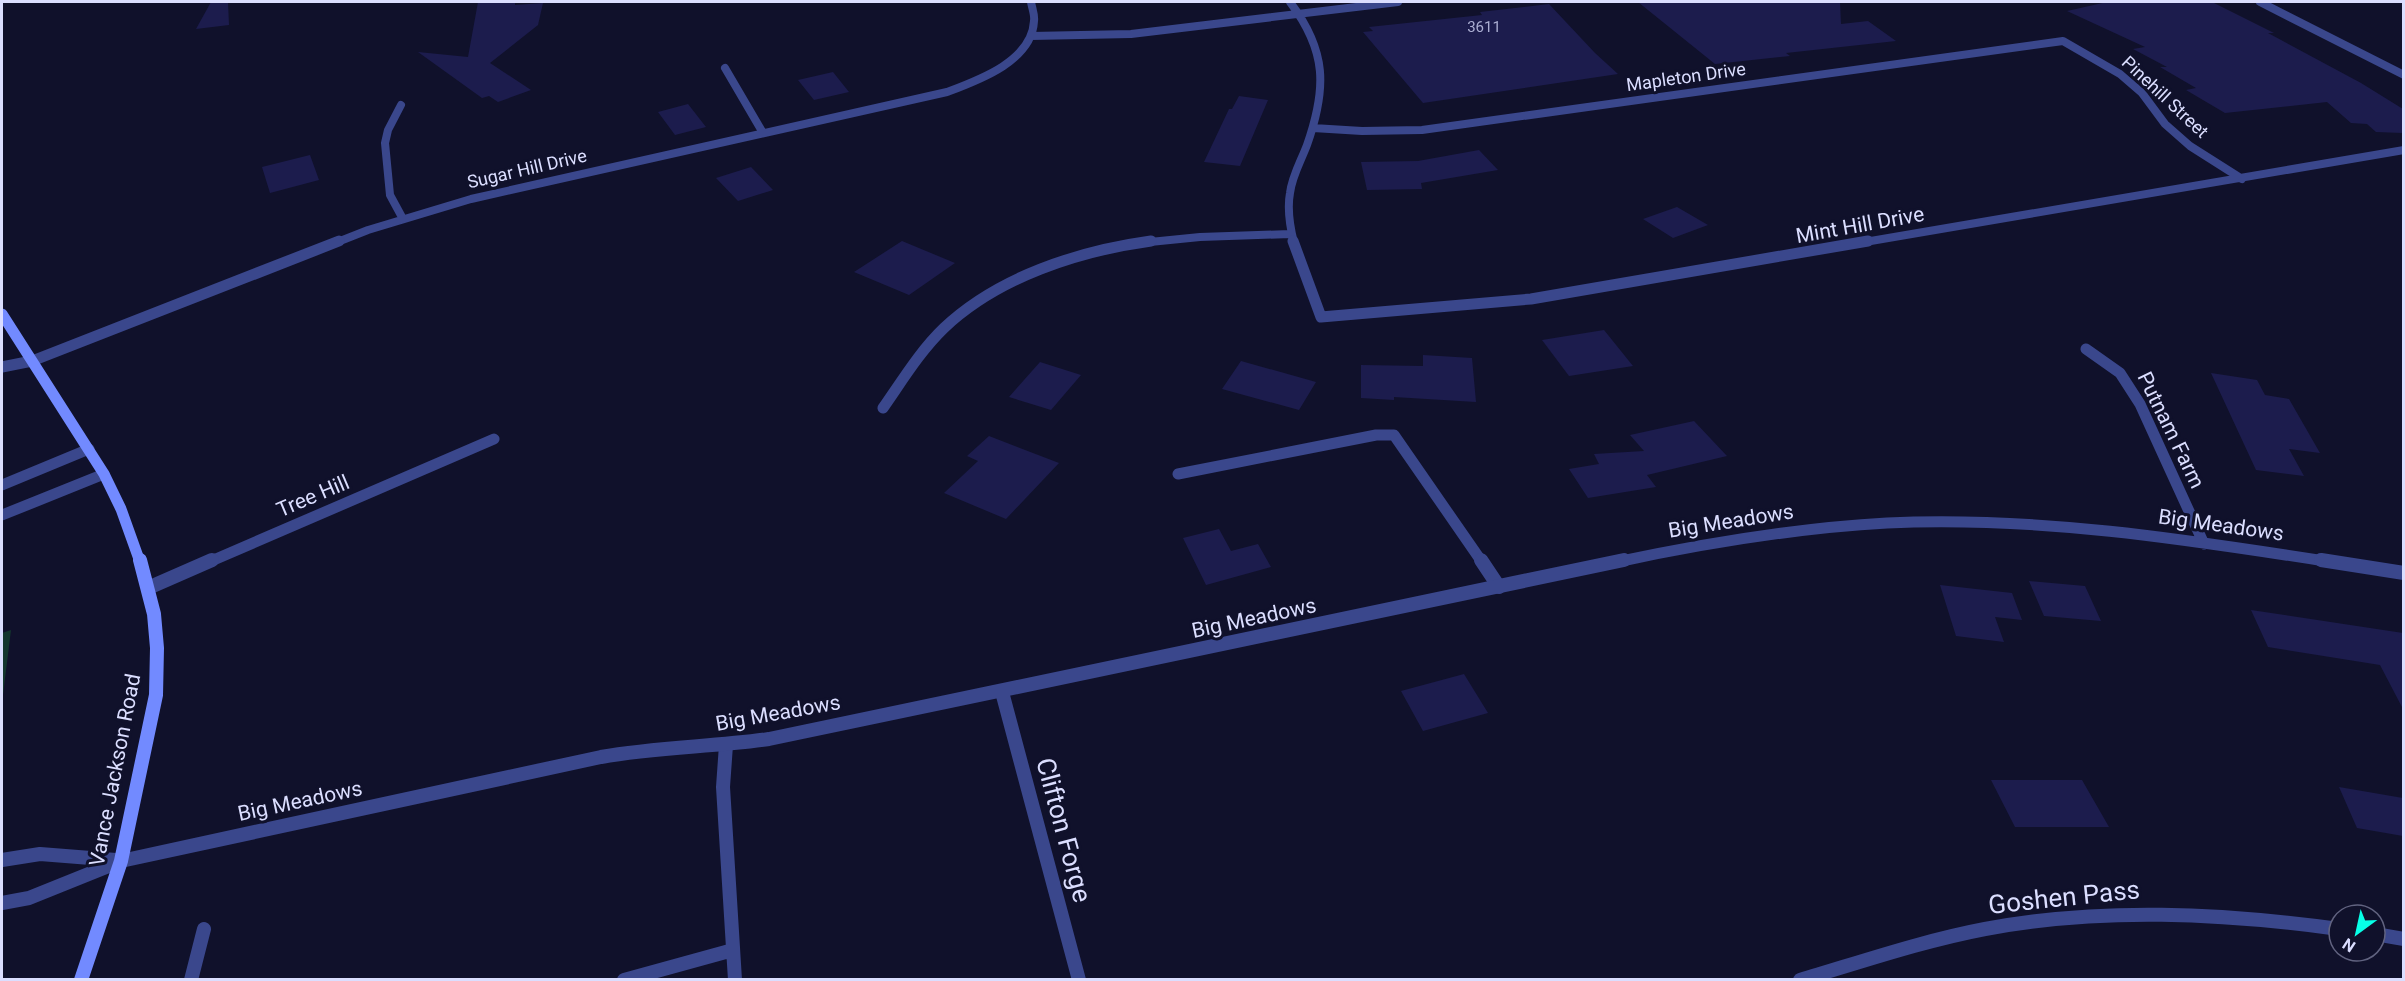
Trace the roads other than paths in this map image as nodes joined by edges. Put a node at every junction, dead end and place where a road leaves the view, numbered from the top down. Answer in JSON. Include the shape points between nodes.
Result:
{"nodes":[{"id":1,"x":1031,"y":2,"type":"edge"},
{"id":2,"x":1290,"y":2,"type":"edge"},
{"id":3,"x":1398,"y":2,"type":"edge"},
{"id":4,"x":2260,"y":2,"type":"edge"},
{"id":5,"x":1299,"y":13,"type":"junction"},
{"id":6,"x":1031,"y":36,"type":"junction"},
{"id":7,"x":2063,"y":41,"type":"joint"},
{"id":8,"x":725,"y":68,"type":"dead end"},
{"id":9,"x":2403,"y":75,"type":"edge"},
{"id":10,"x":401,"y":105,"type":"dead end"},
{"id":11,"x":1313,"y":128,"type":"junction"},
{"id":12,"x":763,"y":133,"type":"junction"},
{"id":13,"x":2403,"y":150,"type":"edge"},
{"id":14,"x":2242,"y":178,"type":"junction"},
{"id":15,"x":403,"y":219,"type":"junction"},
{"id":16,"x":1290,"y":234,"type":"junction"},
{"id":17,"x":2,"y":314,"type":"edge"},
{"id":18,"x":2086,"y":349,"type":"dead end"},
{"id":19,"x":32,"y":361,"type":"junction"},
{"id":20,"x":2,"y":368,"type":"edge"},
{"id":21,"x":883,"y":408,"type":"dead end"},
{"id":22,"x":494,"y":439,"type":"dead end"},
{"id":23,"x":89,"y":448,"type":"junction"},
{"id":24,"x":104,"y":474,"type":"junction"},
{"id":25,"x":1178,"y":474,"type":"dead end"},
{"id":26,"x":2,"y":484,"type":"edge"},
{"id":27,"x":2,"y":515,"type":"edge"},
{"id":28,"x":2204,"y":544,"type":"junction"},
{"id":29,"x":2403,"y":573,"type":"edge"},
{"id":30,"x":1499,"y":587,"type":"junction"},
{"id":31,"x":148,"y":588,"type":"junction"},
{"id":32,"x":1002,"y":692,"type":"junction"},
{"id":33,"x":726,"y":746,"type":"junction"},
{"id":34,"x":2,"y":860,"type":"edge"},
{"id":35,"x":120,"y":861,"type":"junction"},
{"id":36,"x":2,"y":903,"type":"edge"},
{"id":37,"x":2327,"y":927,"type":"edge"},
{"id":38,"x":204,"y":929,"type":"dead end"},
{"id":39,"x":2387,"y":936,"type":"edge"},
{"id":40,"x":2403,"y":939,"type":"edge"},
{"id":41,"x":733,"y":950,"type":"junction"},
{"id":42,"x":81,"y":980,"type":"edge"},
{"id":43,"x":191,"y":980,"type":"edge"},
{"id":44,"x":624,"y":980,"type":"edge"},
{"id":45,"x":735,"y":980,"type":"edge"},
{"id":46,"x":1079,"y":980,"type":"edge"},
{"id":47,"x":1800,"y":980,"type":"edge"}],
"edges":[{"from":1,"to":6,"type":"street","via":[[1035,17]]},
{"from":2,"to":5,"type":"street"},
{"from":3,"to":5,"type":"street"},
{"from":4,"to":9,"type":"street"},
{"from":5,"to":6,"type":"street","via":[[1104,36]]},
{"from":5,"to":11,"type":"street","via":[[1315,41],[1318,56],[1319,86]]},
{"from":6,"to":12,"type":"street","name":"Sugar Hill Drive","via":[[1005,63],[947,92]]},
{"from":7,"to":11,"type":"street","name":"Mapleton Drive","via":[[1422,130]]},
{"from":7,"to":14,"type":"street","name":"Pinehill Street","via":[[2120,74],[2190,146]]},
{"from":8,"to":12,"type":"street"},
{"from":10,"to":15,"type":"street","via":[[385,143],[390,195]]},
{"from":11,"to":16,"type":"street","via":[[1288,198]]},
{"from":12,"to":15,"type":"street","name":"Sugar Hill Drive","via":[[530,184]]},
{"from":13,"to":14,"type":"street","name":"Mint Hill Drive"},
{"from":14,"to":16,"type":"street","name":"Mint Hill Drive","via":[[1531,299],[1321,317]]},
{"from":15,"to":19,"type":"street","name":"Sugar Hill Drive"},
{"from":16,"to":21,"type":"street","via":[[1201,236],[1138,243],[1020,278],[968,308],[946,327],[913,364]]},
{"from":17,"to":19,"type":"main road","name":"Vance Jackson Road"},
{"from":18,"to":28,"type":"street","name":"Putnam Farm","via":[[2121,373],[2140,404]]},
{"from":19,"to":20,"type":"street","name":"Sugar Hill Drive"},
{"from":19,"to":23,"type":"main road","name":"Vance Jackson Road"},
{"from":22,"to":31,"type":"street","name":"Tree Hill"},
{"from":23,"to":24,"type":"main road","name":"Vance Jackson Road"},
{"from":23,"to":26,"type":"street"},
{"from":24,"to":27,"type":"street"},
{"from":24,"to":31,"type":"main road","name":"Vance Jackson Road","via":[[121,509]]},
{"from":25,"to":30,"type":"street","via":[[1376,435],[1394,435]]},
{"from":28,"to":29,"type":"street","name":"Big Meadows"},
{"from":28,"to":30,"type":"street","name":"Big Meadows","via":[[2019,525],[1890,523],[1775,533]]},
{"from":30,"to":32,"type":"street","name":"Big Meadows"},
{"from":31,"to":35,"type":"main road","name":"Vance Jackson Road","via":[[157,648],[156,695]]},
{"from":32,"to":33,"type":"street","name":"Big Meadows"},
{"from":32,"to":46,"type":"street","name":"Clifton Forge"},
{"from":33,"to":35,"type":"street","name":"Big Meadows","via":[[646,749],[601,757]]},
{"from":33,"to":41,"type":"street","via":[[723,787]]},
{"from":34,"to":35,"type":"street","name":"Big Meadows","via":[[40,854]]},
{"from":35,"to":36,"type":"street","name":"Big Meadows","via":[[30,898]]},
{"from":35,"to":42,"type":"main road","name":"Vance Jackson Road"},
{"from":37,"to":47,"type":"street","name":"Goshen Pass","via":[[2274,919],[2172,913],[2076,916],[1985,929]]},
{"from":38,"to":43,"type":"street"},
{"from":39,"to":40,"type":"street"},
{"from":41,"to":44,"type":"street"},
{"from":41,"to":45,"type":"street"}]}
